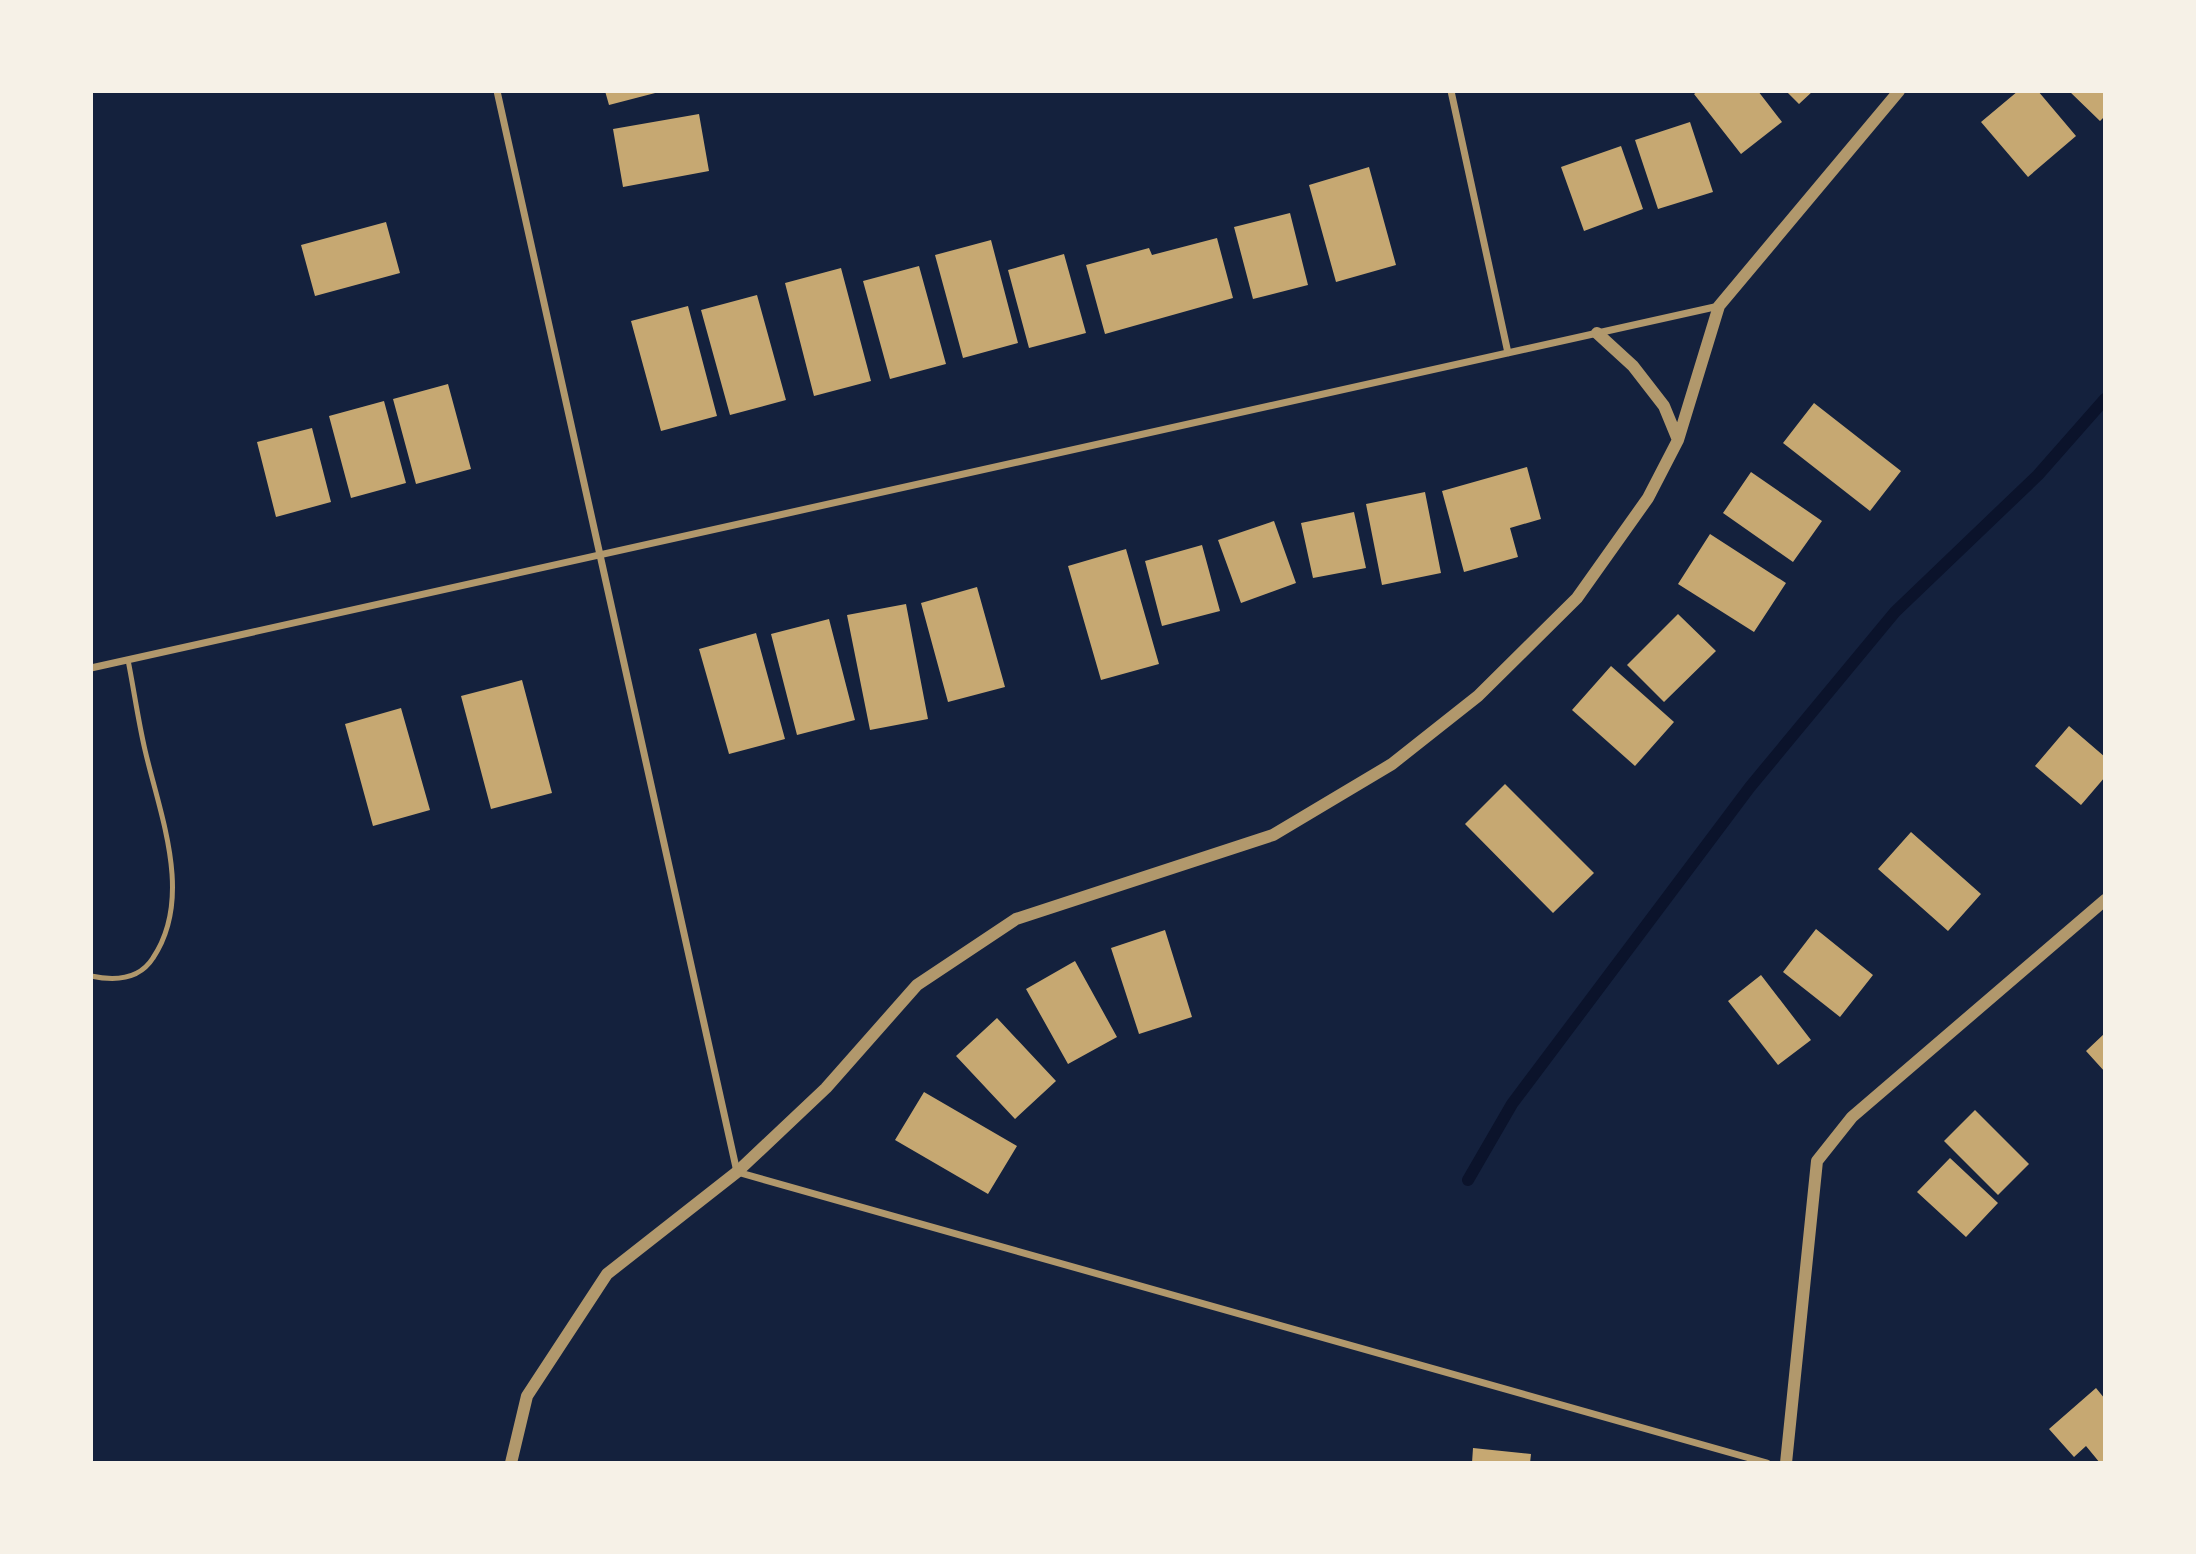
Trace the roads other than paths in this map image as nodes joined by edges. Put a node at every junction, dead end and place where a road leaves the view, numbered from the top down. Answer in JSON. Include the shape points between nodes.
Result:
{"nodes":[{"id":1,"x":497,"y":91,"type":"edge"},
{"id":2,"x":1451,"y":91,"type":"edge"},
{"id":3,"x":1899,"y":91,"type":"edge"},
{"id":4,"x":1719,"y":306,"type":"junction"},
{"id":5,"x":1597,"y":333,"type":"junction"},
{"id":6,"x":1508,"y":353,"type":"junction"},
{"id":7,"x":1678,"y":440,"type":"junction"},
{"id":8,"x":600,"y":555,"type":"junction"},
{"id":9,"x":128,"y":660,"type":"junction"},
{"id":10,"x":91,"y":668,"type":"edge"},
{"id":11,"x":2105,"y":900,"type":"edge"},
{"id":12,"x":91,"y":976,"type":"edge"},
{"id":13,"x":737,"y":1172,"type":"junction"},
{"id":14,"x":511,"y":1463,"type":"edge"},
{"id":15,"x":1767,"y":1463,"type":"edge"},
{"id":16,"x":1786,"y":1463,"type":"edge"}],
"edges":[{"from":1,"to":8,"type":"street"},
{"from":2,"to":6,"type":"street"},
{"from":3,"to":4,"type":"street"},
{"from":4,"to":5,"type":"street"},
{"from":4,"to":7,"type":"street"},
{"from":5,"to":6,"type":"street"},
{"from":5,"to":7,"type":"street","via":[[1633,366],[1664,406]]},
{"from":6,"to":8,"type":"street"},
{"from":7,"to":13,"type":"street","via":[[1648,498],[1577,598],[1478,696],[1392,764],[1273,835],[1016,919],[917,985],[826,1088]]},
{"from":8,"to":9,"type":"street"},
{"from":8,"to":13,"type":"street"},
{"from":9,"to":10,"type":"street"},
{"from":9,"to":12,"type":"lane","via":[[170,853],[171,922],[150,964],[136,974],[108,980]]},
{"from":11,"to":16,"type":"street","via":[[1852,1117],[1818,1161]]},
{"from":13,"to":14,"type":"street","via":[[607,1274],[527,1396]]},
{"from":13,"to":15,"type":"street"}]}
